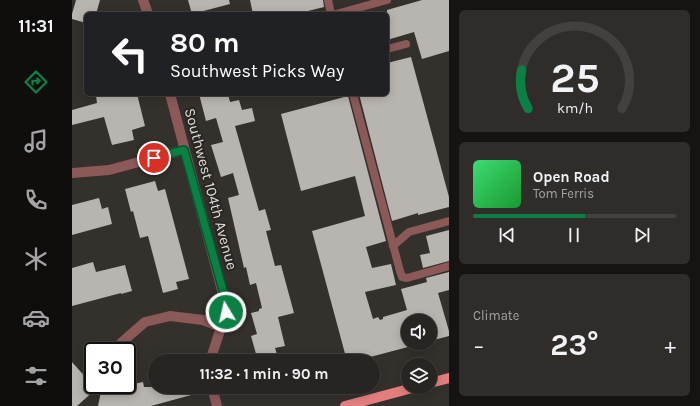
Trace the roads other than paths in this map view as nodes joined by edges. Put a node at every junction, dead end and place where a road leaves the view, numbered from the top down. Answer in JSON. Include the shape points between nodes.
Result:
{"nodes":[{"id":1,"x":143,"y":0,"type":"edge"},
{"id":2,"x":328,"y":0,"type":"edge"},
{"id":3,"x":387,"y":0,"type":"edge"},
{"id":4,"x":147,"y":12,"type":"edge"},
{"id":5,"x":331,"y":12,"type":"edge"},
{"id":6,"x":343,"y":12,"type":"edge"},
{"id":7,"x":406,"y":44,"type":"dead end"},
{"id":8,"x":389,"y":48,"type":"edge"},
{"id":9,"x":170,"y":96,"type":"edge"},
{"id":10,"x":354,"y":96,"type":"edge"},
{"id":11,"x":184,"y":150,"type":"junction"},
{"id":12,"x":72,"y":173,"type":"edge"},
{"id":13,"x":449,"y":221,"type":"edge"},
{"id":14,"x":393,"y":246,"type":"junction"},
{"id":15,"x":449,"y":266,"type":"edge"},
{"id":16,"x":221,"y":327,"type":"junction"},
{"id":17,"x":122,"y":342,"type":"edge"},
{"id":18,"x":212,"y":354,"type":"edge"},
{"id":19,"x":449,"y":378,"type":"edge"},
{"id":20,"x":437,"y":381,"type":"edge"},
{"id":21,"x":401,"y":391,"type":"edge"},
{"id":22,"x":214,"y":394,"type":"edge"},
{"id":23,"x":218,"y":406,"type":"edge"},
{"id":24,"x":346,"y":406,"type":"edge"}],
"edges":[{"from":1,"to":4,"type":"street"},
{"from":2,"to":5,"type":"lane"},
{"from":3,"to":6,"type":"lane"},
{"from":7,"to":8,"type":"lane"},
{"from":9,"to":11,"type":"street","name":"Southwest 104th Avenue"},
{"from":10,"to":14,"type":"lane"},
{"from":11,"to":12,"type":"street","via":[[109,170]]},
{"from":11,"to":16,"type":"street","name":"Southwest 104th Avenue","via":[[224,294],[226,312]]},
{"from":13,"to":14,"type":"lane","via":[[409,232]]},
{"from":14,"to":15,"type":"lane","via":[[402,277],[407,278]]},
{"from":16,"to":17,"type":"street","via":[[203,320],[170,316],[145,322]]},
{"from":16,"to":18,"type":"street","name":"Southwest 104th Avenue"},
{"from":19,"to":20,"type":"main road"},
{"from":21,"to":24,"type":"main road"},
{"from":22,"to":23,"type":"street"}]}
